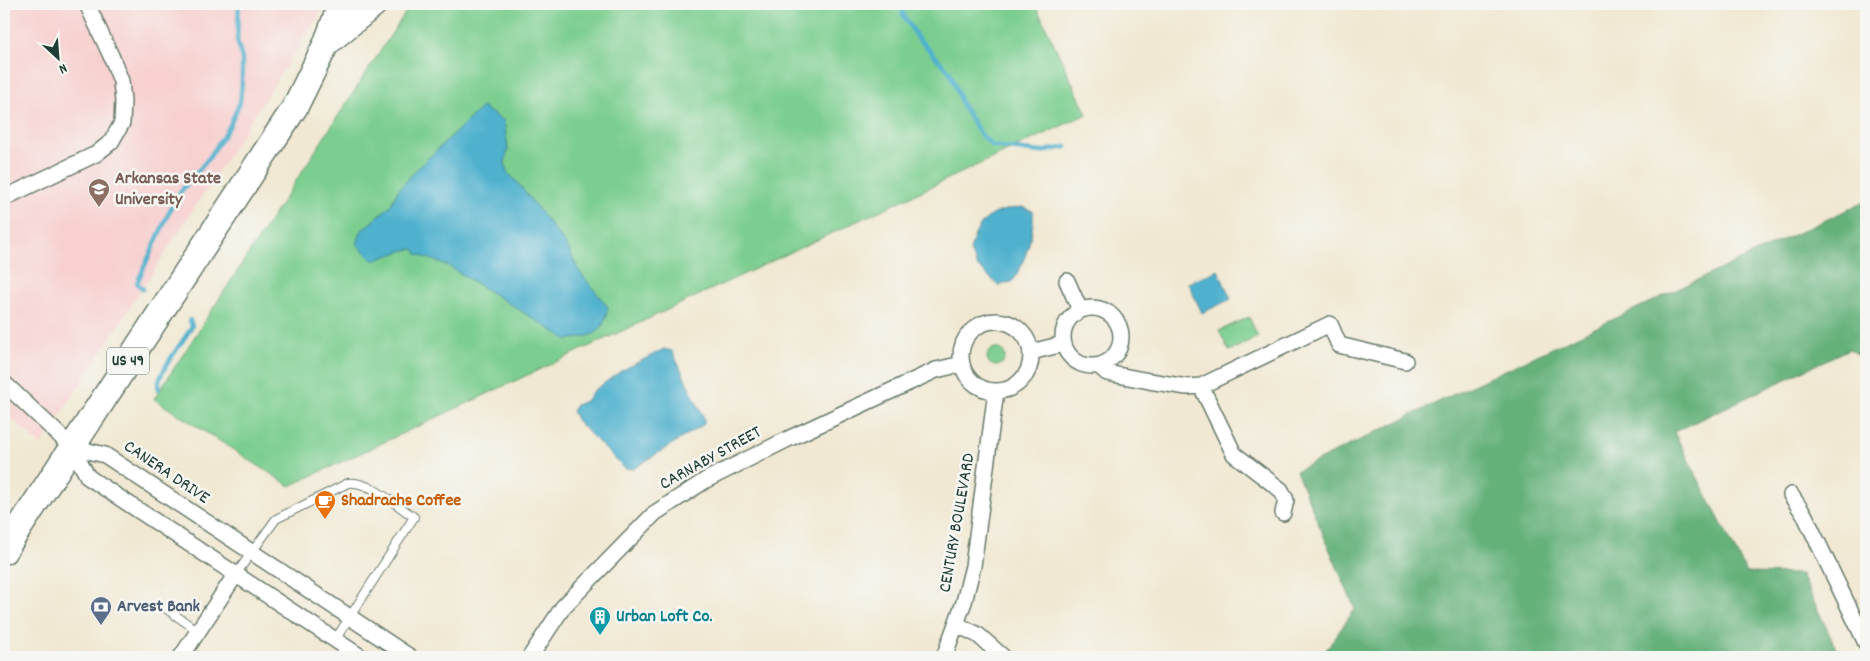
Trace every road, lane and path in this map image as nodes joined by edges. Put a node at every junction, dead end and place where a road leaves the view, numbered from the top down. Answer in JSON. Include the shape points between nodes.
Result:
{"nodes":[{"id":1,"x":87,"y":4,"type":"edge"},
{"id":2,"x":341,"y":4,"type":"edge"},
{"id":3,"x":374,"y":4,"type":"edge"},
{"id":4,"x":326,"y":44,"type":"junction"},
{"id":5,"x":4,"y":198,"type":"edge"},
{"id":6,"x":1067,"y":281,"type":"dead end"},
{"id":7,"x":1080,"y":310,"type":"junction"},
{"id":8,"x":1063,"y":344,"type":"junction"},
{"id":9,"x":1119,"y":350,"type":"junction"},
{"id":10,"x":1031,"y":352,"type":"junction"},
{"id":11,"x":1405,"y":361,"type":"dead end"},
{"id":12,"x":962,"y":364,"type":"junction"},
{"id":13,"x":1099,"y":366,"type":"junction"},
{"id":14,"x":1131,"y":377,"type":"junction"},
{"id":15,"x":4,"y":383,"type":"edge"},
{"id":16,"x":1201,"y":386,"type":"junction"},
{"id":17,"x":996,"y":391,"type":"junction"},
{"id":18,"x":72,"y":447,"type":"junction"},
{"id":19,"x":1791,"y":495,"type":"dead end"},
{"id":20,"x":1283,"y":512,"type":"dead end"},
{"id":21,"x":4,"y":551,"type":"edge"},
{"id":22,"x":252,"y":552,"type":"junction"},
{"id":23,"x":236,"y":574,"type":"junction"},
{"id":24,"x":164,"y":608,"type":"dead end"},
{"id":25,"x":350,"y":618,"type":"junction"},
{"id":26,"x":956,"y":624,"type":"junction"},
{"id":27,"x":198,"y":631,"type":"junction"},
{"id":28,"x":335,"y":640,"type":"junction"},
{"id":29,"x":1866,"y":642,"type":"edge"},
{"id":30,"x":180,"y":657,"type":"edge"},
{"id":31,"x":361,"y":657,"type":"edge"},
{"id":32,"x":410,"y":657,"type":"edge"},
{"id":33,"x":530,"y":657,"type":"edge"},
{"id":34,"x":944,"y":657,"type":"edge"},
{"id":35,"x":1003,"y":657,"type":"edge"}],
"edges":[{"from":1,"to":5,"type":"street","via":[[121,81],[124,101],[122,124],[111,142],[96,154]]},
{"from":2,"to":4,"type":"highway","number":"US 49"},
{"from":3,"to":4,"type":"highway"},
{"from":4,"to":18,"type":"highway","number":"US 49","via":[[295,106]]},
{"from":6,"to":7,"type":"street"},
{"from":7,"to":8,"type":"street","via":[[1066,324]]},
{"from":7,"to":9,"type":"street","via":[[1098,308],[1114,317],[1122,333]]},
{"from":8,"to":10,"type":"street"},
{"from":8,"to":13,"type":"street","via":[[1073,359],[1081,364]]},
{"from":9,"to":13,"type":"street","via":[[1114,358]]},
{"from":9,"to":14,"type":"street"},
{"from":10,"to":12,"type":"street","via":[[1028,341],[1013,325],[991,321],[980,325],[964,341]]},
{"from":10,"to":17,"type":"street","via":[[1026,375],[1008,389]]},
{"from":11,"to":16,"type":"street","via":[[1340,344],[1330,324]]},
{"from":12,"to":17,"type":"street","via":[[974,383]]},
{"from":12,"to":33,"type":"street","name":"CARNABY STREET","via":[[936,370],[788,439],[706,480],[655,513],[563,607]]},
{"from":13,"to":14,"type":"street","via":[[1107,373]]},
{"from":14,"to":16,"type":"street","via":[[1187,387]]},
{"from":15,"to":18,"type":"street"},
{"from":16,"to":20,"type":"street","via":[[1234,454],[1281,490],[1286,500]]},
{"from":17,"to":26,"type":"street","name":"CENTURY BOULEVARD","via":[[973,566]]},
{"from":18,"to":21,"type":"highway","number":"US 49"},
{"from":18,"to":22,"type":"street","name":"CANERA DRIVE","via":[[105,455]]},
{"from":18,"to":23,"type":"street","via":[[88,477]]},
{"from":19,"to":29,"type":"street","via":[[1805,516]]},
{"from":22,"to":23,"type":"lane"},
{"from":22,"to":25,"type":"street","name":"CANERA DRIVE"},
{"from":22,"to":25,"type":"lane","via":[[276,519],[348,483],[369,486],[414,517]]},
{"from":23,"to":27,"type":"street"},
{"from":23,"to":28,"type":"street"},
{"from":24,"to":27,"type":"lane"},
{"from":25,"to":28,"type":"lane"},
{"from":25,"to":32,"type":"street","name":"CANERA DRIVE"},
{"from":26,"to":34,"type":"street","name":"CENTURY BOULEVARD"},
{"from":26,"to":35,"type":"street","via":[[978,635]]},
{"from":27,"to":30,"type":"street"},
{"from":28,"to":31,"type":"street"}]}
